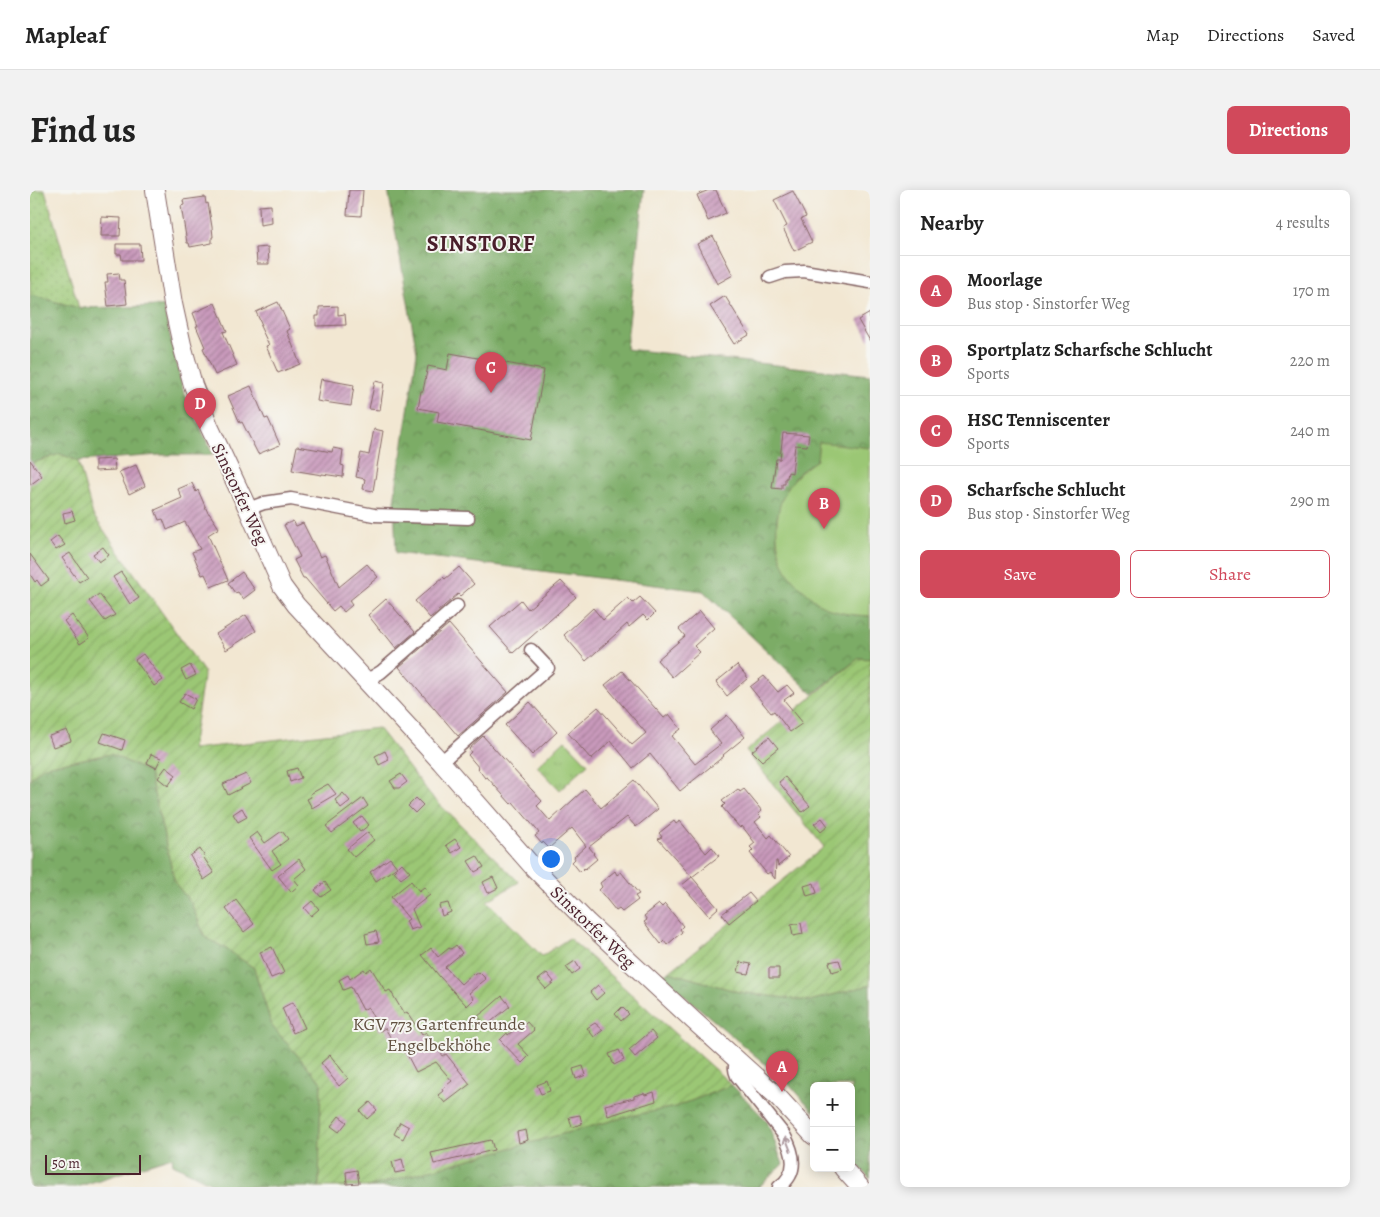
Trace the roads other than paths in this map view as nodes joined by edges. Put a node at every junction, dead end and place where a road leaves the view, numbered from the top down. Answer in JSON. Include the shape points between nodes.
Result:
{"nodes":[{"id":1,"x":155,"y":190,"type":"edge"},
{"id":2,"x":770,"y":277,"type":"dead end"},
{"id":3,"x":870,"y":282,"type":"edge"},
{"id":4,"x":248,"y":509,"type":"junction"},
{"id":5,"x":468,"y":518,"type":"dead end"},
{"id":6,"x":457,"y":606,"type":"dead end"},
{"id":7,"x":531,"y":650,"type":"dead end"},
{"id":8,"x":366,"y":681,"type":"junction"},
{"id":9,"x":441,"y":762,"type":"junction"},
{"id":10,"x":738,"y":1061,"type":"junction"},
{"id":11,"x":810,"y":1132,"type":"edge"},
{"id":12,"x":847,"y":1172,"type":"edge"},
{"id":13,"x":779,"y":1187,"type":"edge"},
{"id":14,"x":860,"y":1187,"type":"edge"}],
"edges":[{"from":1,"to":4,"type":"street","name":"Sinstorfer Weg","via":[[173,304],[191,377],[209,426]]},
{"from":2,"to":3,"type":"street","via":[[804,271]]},
{"from":4,"to":5,"type":"street","via":[[291,499],[374,515]]},
{"from":4,"to":8,"type":"street","name":"Sinstorfer Weg","via":[[282,586]]},
{"from":6,"to":8,"type":"street","via":[[381,672]]},
{"from":7,"to":9,"type":"street","via":[[548,668]]},
{"from":8,"to":9,"type":"street","name":"Sinstorfer Weg"},
{"from":9,"to":10,"type":"street","name":"Sinstorfer Weg","via":[[534,868],[586,921]]},
{"from":10,"to":11,"type":"street","name":"Sinstorfer Weg","via":[[778,1096]]},
{"from":13,"to":10,"type":"street","one_way":true,"via":[[786,1182],[793,1168],[789,1143],[737,1076],[735,1066]]},
{"from":12,"to":14,"type":"street"}]}
